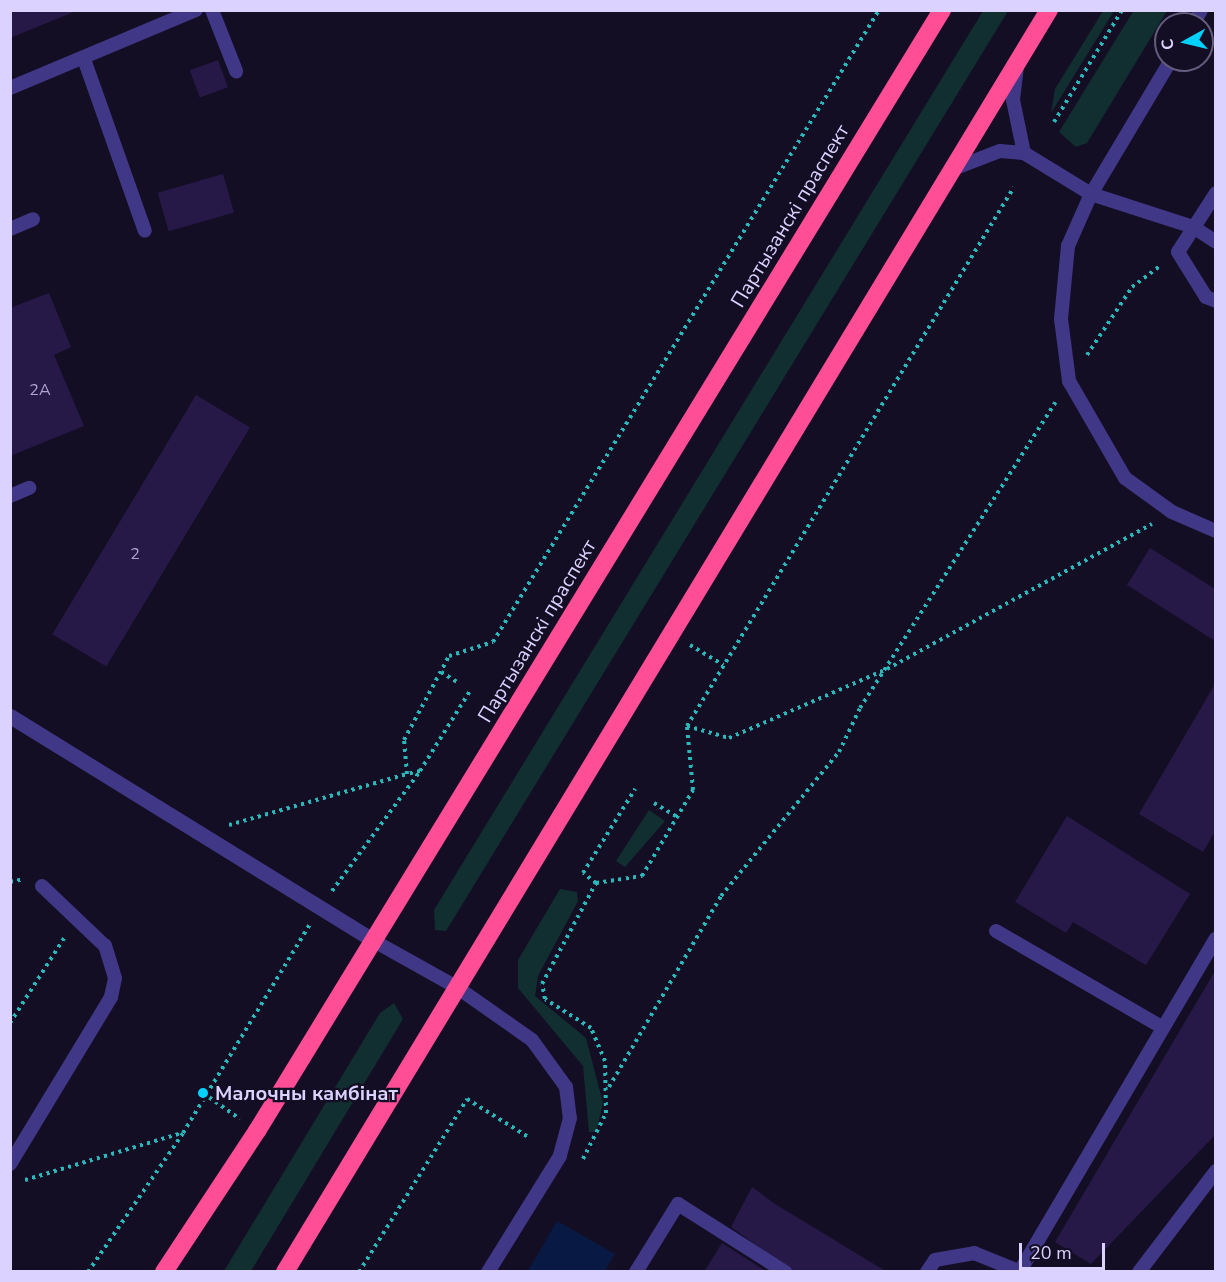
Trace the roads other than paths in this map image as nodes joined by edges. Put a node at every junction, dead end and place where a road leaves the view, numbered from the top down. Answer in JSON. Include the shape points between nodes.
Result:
{"nodes":[{"id":1,"x":196,"y":10,"type":"edge"},
{"id":2,"x":212,"y":10,"type":"edge"},
{"id":3,"x":942,"y":10,"type":"edge"},
{"id":4,"x":1049,"y":10,"type":"edge"},
{"id":5,"x":84,"y":58,"type":"junction"},
{"id":6,"x":1019,"y":60,"type":"junction"},
{"id":7,"x":236,"y":71,"type":"dead end"},
{"id":8,"x":1164,"y":72,"type":"edge"},
{"id":9,"x":10,"y":88,"type":"edge"},
{"id":10,"x":1024,"y":153,"type":"junction"},
{"id":11,"x":953,"y":169,"type":"junction"},
{"id":12,"x":1215,"y":193,"type":"edge"},
{"id":13,"x":1091,"y":194,"type":"junction"},
{"id":14,"x":33,"y":219,"type":"dead end"},
{"id":15,"x":1193,"y":227,"type":"junction"},
{"id":16,"x":10,"y":229,"type":"edge"},
{"id":17,"x":146,"y":231,"type":"dead end"},
{"id":18,"x":1215,"y":242,"type":"edge"},
{"id":19,"x":1215,"y":301,"type":"edge"},
{"id":20,"x":29,"y":488,"type":"dead end"},
{"id":21,"x":10,"y":496,"type":"edge"},
{"id":22,"x":1215,"y":531,"type":"edge"},
{"id":23,"x":10,"y":716,"type":"edge"},
{"id":24,"x":42,"y":886,"type":"dead end"},
{"id":25,"x":996,"y":931,"type":"dead end"},
{"id":26,"x":1215,"y":938,"type":"edge"},
{"id":27,"x":374,"y":941,"type":"junction"},
{"id":28,"x":458,"y":988,"type":"junction"},
{"id":29,"x":1163,"y":1028,"type":"junction"},
{"id":30,"x":10,"y":1164,"type":"edge"},
{"id":31,"x":1215,"y":1171,"type":"edge"},
{"id":32,"x":164,"y":1271,"type":"edge"},
{"id":33,"x":1020,"y":1271,"type":"edge"},
{"id":34,"x":285,"y":1272,"type":"edge"},
{"id":35,"x":488,"y":1272,"type":"edge"},
{"id":36,"x":636,"y":1272,"type":"edge"},
{"id":37,"x":785,"y":1272,"type":"edge"},
{"id":38,"x":927,"y":1272,"type":"edge"},
{"id":39,"x":1139,"y":1272,"type":"edge"}],
"edges":[{"from":1,"to":5,"type":"lane"},
{"from":2,"to":7,"type":"lane"},
{"from":3,"to":27,"type":"highway","name":"Партызанскі праспект"},
{"from":4,"to":6,"type":"highway"},
{"from":5,"to":9,"type":"lane"},
{"from":5,"to":17,"type":"lane"},
{"from":6,"to":10,"type":"lane","via":[[1013,100]]},
{"from":6,"to":11,"type":"highway"},
{"from":8,"to":13,"type":"lane"},
{"from":10,"to":11,"type":"lane","via":[[1000,151]]},
{"from":10,"to":13,"type":"lane"},
{"from":11,"to":28,"type":"highway"},
{"from":12,"to":15,"type":"lane"},
{"from":13,"to":15,"type":"lane"},
{"from":13,"to":22,"type":"lane","via":[[1068,246],[1061,319],[1069,381],[1125,478],[1172,512]]},
{"from":14,"to":16,"type":"lane"},
{"from":15,"to":18,"type":"lane"},
{"from":15,"to":19,"type":"lane","via":[[1178,252],[1206,297]]},
{"from":20,"to":21,"type":"lane"},
{"from":23,"to":27,"type":"street","via":[[136,798]]},
{"from":24,"to":30,"type":"lane","via":[[77,917],[112,960],[111,998]]},
{"from":25,"to":29,"type":"lane"},
{"from":26,"to":29,"type":"lane"},
{"from":27,"to":28,"type":"lane"},
{"from":27,"to":32,"type":"highway","name":"Партызанскі праспект","via":[[257,1131]]},
{"from":28,"to":34,"type":"highway"},
{"from":28,"to":35,"type":"lane","via":[[532,1040],[566,1087],[570,1118],[560,1156]]},
{"from":29,"to":33,"type":"lane"},
{"from":31,"to":39,"type":"lane"},
{"from":33,"to":38,"type":"lane","via":[[974,1253],[935,1260]]},
{"from":36,"to":37,"type":"lane","via":[[678,1204]]}]}
